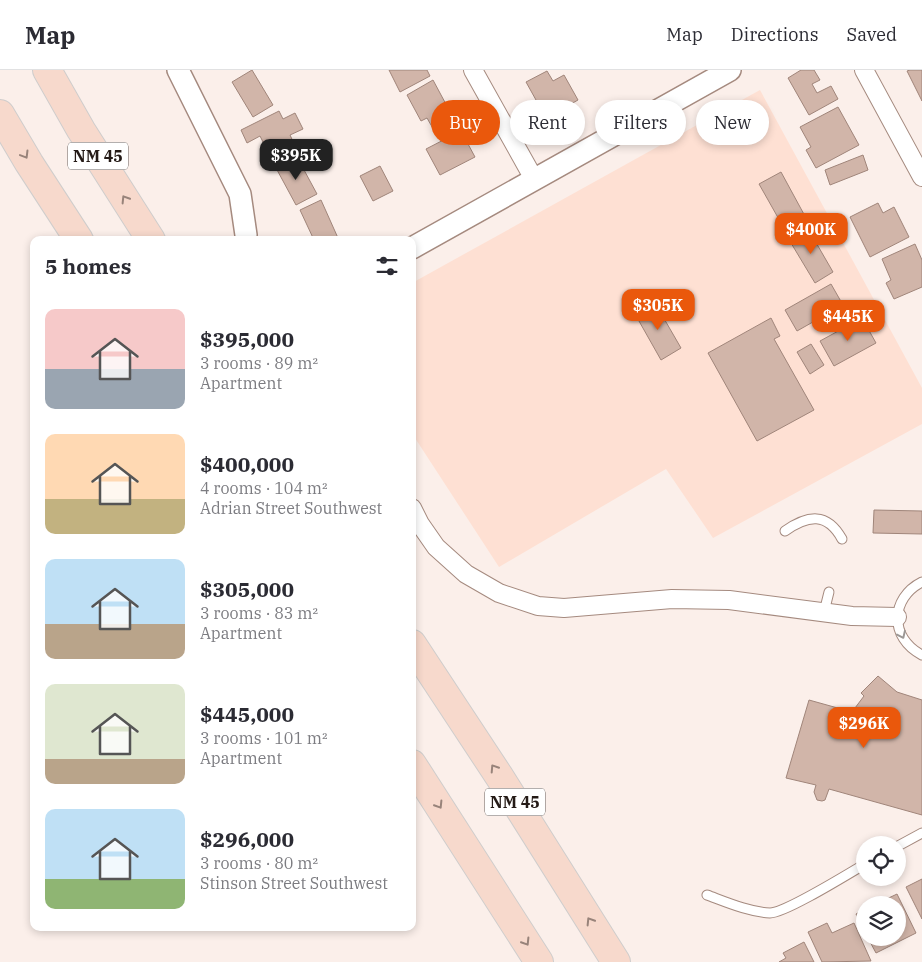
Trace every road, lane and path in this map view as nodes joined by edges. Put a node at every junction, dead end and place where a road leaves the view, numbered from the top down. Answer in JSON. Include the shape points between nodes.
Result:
{"nodes":[{"id":1,"x":47,"y":70,"type":"edge"},
{"id":2,"x":178,"y":70,"type":"edge"},
{"id":3,"x":473,"y":70,"type":"edge"},
{"id":4,"x":864,"y":70,"type":"edge"},
{"id":5,"x":726,"y":71,"type":"edge"},
{"id":6,"x":0,"y":114,"type":"edge"},
{"id":7,"x":922,"y":177,"type":"edge"},
{"id":8,"x":534,"y":179,"type":"junction"},
{"id":9,"x":246,"y":235,"type":"dead end"},
{"id":10,"x":76,"y":236,"type":"edge"},
{"id":11,"x":148,"y":236,"type":"edge"},
{"id":12,"x":416,"y":246,"type":"edge"},
{"id":13,"x":416,"y":516,"type":"edge"},
{"id":14,"x":785,"y":531,"type":"dead end"},
{"id":15,"x":842,"y":539,"type":"dead end"},
{"id":16,"x":922,"y":582,"type":"edge"},
{"id":17,"x":829,"y":592,"type":"dead end"},
{"id":18,"x":824,"y":612,"type":"junction"},
{"id":19,"x":897,"y":617,"type":"junction"},
{"id":20,"x":416,"y":650,"type":"edge"},
{"id":21,"x":922,"y":655,"type":"edge"},
{"id":22,"x":416,"y":770,"type":"edge"},
{"id":23,"x":922,"y":833,"type":"edge"},
{"id":24,"x":906,"y":842,"type":"edge"},
{"id":25,"x":856,"y":869,"type":"edge"},
{"id":26,"x":707,"y":895,"type":"dead end"},
{"id":27,"x":539,"y":962,"type":"edge"},
{"id":28,"x":616,"y":962,"type":"edge"}],
"edges":[{"from":11,"to":1,"type":"main road","number":"NM 45","one_way":true},
{"from":2,"to":9,"type":"street","via":[[240,194]]},
{"from":3,"to":8,"type":"street"},
{"from":4,"to":7,"type":"street"},
{"from":5,"to":8,"type":"street"},
{"from":6,"to":10,"type":"main road","one_way":true},
{"from":8,"to":12,"type":"street"},
{"from":13,"to":18,"type":"street","via":[[436,547],[466,574],[500,593],[538,606],[564,608],[672,599],[729,600]]},
{"from":14,"to":15,"type":"lane","via":[[797,522],[815,519],[828,521]]},
{"from":16,"to":19,"type":"lane","via":[[908,591]]},
{"from":17,"to":18,"type":"lane"},
{"from":18,"to":19,"type":"street"},
{"from":19,"to":21,"type":"lane","one_way":true,"via":[[904,642]]},
{"from":28,"to":20,"type":"main road","number":"NM 45","one_way":true},
{"from":22,"to":27,"type":"main road","one_way":true},
{"from":23,"to":24,"type":"lane"},
{"from":25,"to":26,"type":"lane","via":[[787,908],[771,913]]}]}
